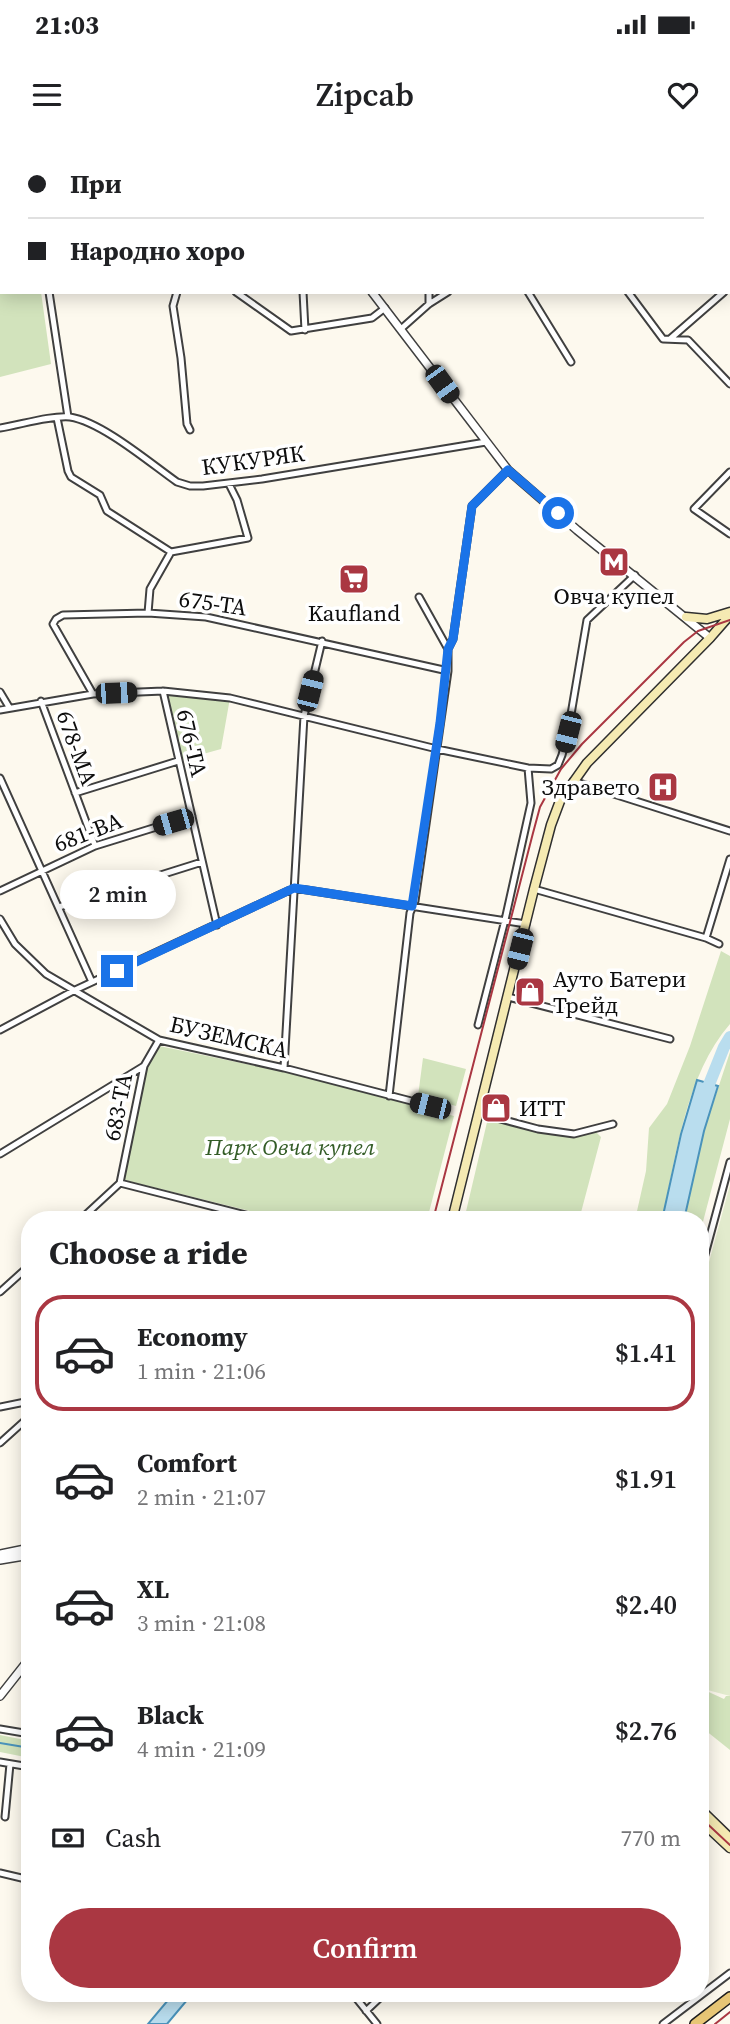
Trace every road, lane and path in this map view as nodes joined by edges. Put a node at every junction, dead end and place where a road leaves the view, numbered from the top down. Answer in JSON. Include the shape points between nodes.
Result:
{"nodes":[{"id":1,"x":49,"y":294,"type":"edge"},
{"id":2,"x":176,"y":294,"type":"edge"},
{"id":3,"x":239,"y":294,"type":"edge"},
{"id":4,"x":303,"y":294,"type":"edge"},
{"id":5,"x":374,"y":294,"type":"edge"},
{"id":6,"x":429,"y":294,"type":"edge"},
{"id":7,"x":445,"y":294,"type":"edge"},
{"id":8,"x":529,"y":294,"type":"edge"},
{"id":9,"x":629,"y":294,"type":"edge"},
{"id":10,"x":722,"y":294,"type":"edge"},
{"id":11,"x":429,"y":304,"type":"junction"},
{"id":12,"x":385,"y":308,"type":"junction"},
{"id":13,"x":402,"y":328,"type":"junction"},
{"id":14,"x":305,"y":330,"type":"junction"},
{"id":15,"x":680,"y":331,"type":"junction"},
{"id":16,"x":670,"y":340,"type":"junction"},
{"id":17,"x":688,"y":340,"type":"junction"},
{"id":18,"x":570,"y":362,"type":"dead end"},
{"id":19,"x":730,"y":384,"type":"edge"},
{"id":20,"x":68,"y":417,"type":"junction"},
{"id":21,"x":57,"y":418,"type":"junction"},
{"id":22,"x":0,"y":428,"type":"edge"},
{"id":23,"x":190,"y":430,"type":"dead end"},
{"id":24,"x":486,"y":442,"type":"junction"},
{"id":25,"x":508,"y":470,"type":"junction"},
{"id":26,"x":730,"y":472,"type":"edge"},
{"id":27,"x":229,"y":484,"type":"junction"},
{"id":28,"x":730,"y":534,"type":"edge"},
{"id":29,"x":170,"y":552,"type":"junction"},
{"id":30,"x":635,"y":575,"type":"junction"},
{"id":31,"x":419,"y":597,"type":"dead end"},
{"id":32,"x":148,"y":613,"type":"junction"},
{"id":33,"x":730,"y":614,"type":"edge"},
{"id":34,"x":686,"y":617,"type":"junction"},
{"id":35,"x":710,"y":638,"type":"junction"},
{"id":36,"x":322,"y":641,"type":"junction"},
{"id":37,"x":448,"y":649,"type":"junction"},
{"id":38,"x":448,"y":671,"type":"junction"},
{"id":39,"x":163,"y":691,"type":"junction"},
{"id":40,"x":0,"y":692,"type":"edge"},
{"id":41,"x":93,"y":694,"type":"junction"},
{"id":42,"x":41,"y":701,"type":"junction"},
{"id":43,"x":9,"y":707,"type":"junction"},
{"id":44,"x":0,"y":710,"type":"edge"},
{"id":45,"x":304,"y":716,"type":"junction"},
{"id":46,"x":437,"y":749,"type":"junction"},
{"id":47,"x":178,"y":761,"type":"junction"},
{"id":48,"x":528,"y":768,"type":"junction"},
{"id":49,"x":0,"y":778,"type":"edge"},
{"id":50,"x":573,"y":781,"type":"junction"},
{"id":51,"x":75,"y":793,"type":"junction"},
{"id":52,"x":192,"y":816,"type":"junction"},
{"id":53,"x":730,"y":831,"type":"edge"},
{"id":54,"x":95,"y":846,"type":"junction"},
{"id":55,"x":730,"y":859,"type":"edge"},
{"id":56,"x":202,"y":862,"type":"junction"},
{"id":57,"x":42,"y":869,"type":"junction"},
{"id":58,"x":294,"y":888,"type":"junction"},
{"id":59,"x":534,"y":889,"type":"junction"},
{"id":60,"x":0,"y":891,"type":"edge"},
{"id":61,"x":412,"y":906,"type":"junction"},
{"id":62,"x":60,"y":907,"type":"junction"},
{"id":63,"x":0,"y":919,"type":"edge"},
{"id":64,"x":505,"y":920,"type":"junction"},
{"id":65,"x":526,"y":924,"type":"junction"},
{"id":66,"x":217,"y":925,"type":"junction"},
{"id":67,"x":706,"y":938,"type":"junction"},
{"id":68,"x":719,"y":944,"type":"dead end"},
{"id":69,"x":92,"y":982,"type":"junction"},
{"id":70,"x":75,"y":990,"type":"junction"},
{"id":71,"x":508,"y":997,"type":"junction"},
{"id":72,"x":478,"y":1025,"type":"dead end"},
{"id":73,"x":0,"y":1030,"type":"edge"},
{"id":74,"x":159,"y":1040,"type":"junction"},
{"id":75,"x":670,"y":1040,"type":"dead end"},
{"id":76,"x":144,"y":1066,"type":"junction"},
{"id":77,"x":284,"y":1068,"type":"junction"},
{"id":78,"x":389,"y":1096,"type":"junction"},
{"id":79,"x":446,"y":1110,"type":"dead end"},
{"id":80,"x":478,"y":1113,"type":"junction"},
{"id":81,"x":613,"y":1124,"type":"dead end"},
{"id":82,"x":0,"y":1154,"type":"edge"},
{"id":83,"x":730,"y":1162,"type":"edge"},
{"id":84,"x":120,"y":1183,"type":"junction"},
{"id":85,"x":90,"y":1211,"type":"edge"},
{"id":86,"x":233,"y":1211,"type":"edge"},
{"id":87,"x":454,"y":1211,"type":"edge"},
{"id":88,"x":709,"y":1240,"type":"edge"},
{"id":89,"x":21,"y":1273,"type":"edge"},
{"id":90,"x":0,"y":1292,"type":"edge"},
{"id":91,"x":21,"y":1403,"type":"edge"},
{"id":92,"x":0,"y":1407,"type":"edge"},
{"id":93,"x":21,"y":1424,"type":"edge"},
{"id":94,"x":0,"y":1443,"type":"edge"},
{"id":95,"x":21,"y":1550,"type":"edge"},
{"id":96,"x":0,"y":1554,"type":"edge"},
{"id":97,"x":21,"y":1556,"type":"edge"},
{"id":98,"x":0,"y":1560,"type":"edge"},
{"id":99,"x":21,"y":1670,"type":"edge"},
{"id":100,"x":0,"y":1696,"type":"edge"},
{"id":101,"x":0,"y":1729,"type":"edge"},
{"id":102,"x":21,"y":1732,"type":"edge"},
{"id":103,"x":0,"y":1762,"type":"edge"},
{"id":104,"x":10,"y":1764,"type":"junction"},
{"id":105,"x":21,"y":1766,"type":"edge"},
{"id":106,"x":5,"y":1817,"type":"dead end"},
{"id":107,"x":709,"y":1818,"type":"edge"},
{"id":108,"x":709,"y":1828,"type":"edge"},
{"id":109,"x":730,"y":1838,"type":"edge"},
{"id":110,"x":730,"y":1848,"type":"edge"},
{"id":111,"x":0,"y":1873,"type":"edge"},
{"id":112,"x":21,"y":1878,"type":"edge"},
{"id":113,"x":730,"y":1973,"type":"edge"},
{"id":114,"x":709,"y":1989,"type":"edge"},
{"id":115,"x":730,"y":1997,"type":"edge"},
{"id":116,"x":359,"y":2002,"type":"edge"},
{"id":117,"x":376,"y":2002,"type":"edge"},
{"id":118,"x":692,"y":2002,"type":"edge"},
{"id":119,"x":366,"y":2011,"type":"junction"},
{"id":120,"x":377,"y":2024,"type":"edge"},
{"id":121,"x":663,"y":2024,"type":"edge"},
{"id":122,"x":695,"y":2024,"type":"edge"}],
"edges":[{"from":1,"to":20,"type":"street"},
{"from":2,"to":23,"type":"street","via":[[173,306]]},
{"from":3,"to":14,"type":"street","via":[[288,330]]},
{"from":4,"to":14,"type":"street"},
{"from":5,"to":12,"type":"street"},
{"from":6,"to":11,"type":"street"},
{"from":7,"to":11,"type":"street"},
{"from":8,"to":18,"type":"street"},
{"from":9,"to":16,"type":"street","via":[[663,339]]},
{"from":10,"to":15,"type":"street"},
{"from":11,"to":13,"type":"street"},
{"from":12,"to":13,"type":"street"},
{"from":12,"to":14,"type":"street","via":[[372,318]]},
{"from":13,"to":24,"type":"street"},
{"from":15,"to":16,"type":"street"},
{"from":15,"to":17,"type":"street"},
{"from":16,"to":17,"type":"street"},
{"from":17,"to":19,"type":"street"},
{"from":20,"to":21,"type":"street","name":"КУКУРЯК"},
{"from":20,"to":27,"type":"street","name":"КУКУРЯК","via":[[105,432],[177,482]]},
{"from":21,"to":22,"type":"street","name":"КУКУРЯК"},
{"from":21,"to":29,"type":"street","via":[[71,477],[99,494],[107,511]]},
{"from":24,"to":25,"type":"street"},
{"from":24,"to":27,"type":"street","name":"КУКУРЯК"},
{"from":25,"to":30,"type":"street"},
{"from":25,"to":37,"type":"street","via":[[472,506]]},
{"from":26,"to":28,"type":"street","via":[[694,509]]},
{"from":27,"to":29,"type":"street","via":[[248,538]]},
{"from":29,"to":32,"type":"street","via":[[150,589]]},
{"from":30,"to":34,"type":"street"},
{"from":30,"to":48,"type":"street","via":[[587,620],[558,765],[544,771]]},
{"from":31,"to":37,"type":"street"},
{"from":32,"to":36,"type":"street","name":"675-ТА","via":[[206,617]]},
{"from":32,"to":41,"type":"street","name":"675-ТА","via":[[63,615],[56,619],[53,624]]},
{"from":33,"to":34,"type":"main road","via":[[707,620]]},
{"from":33,"to":35,"type":"main road"},
{"from":34,"to":35,"type":"street"},
{"from":35,"to":50,"type":"main road"},
{"from":36,"to":38,"type":"street","name":"675-ТА"},
{"from":36,"to":45,"type":"street"},
{"from":37,"to":38,"type":"street"},
{"from":38,"to":46,"type":"street"},
{"from":39,"to":41,"type":"street"},
{"from":39,"to":45,"type":"street","via":[[230,698]]},
{"from":39,"to":47,"type":"street","name":"676-ТА"},
{"from":40,"to":43,"type":"street"},
{"from":41,"to":42,"type":"street"},
{"from":42,"to":43,"type":"street"},
{"from":42,"to":51,"type":"street","name":"678-МА"},
{"from":43,"to":44,"type":"street"},
{"from":45,"to":46,"type":"street"},
{"from":45,"to":58,"type":"street"},
{"from":46,"to":48,"type":"street"},
{"from":46,"to":61,"type":"street"},
{"from":47,"to":51,"type":"street"},
{"from":47,"to":52,"type":"street","name":"676-ТА"},
{"from":48,"to":64,"type":"street","via":[[531,803]]},
{"from":49,"to":57,"type":"street"},
{"from":50,"to":53,"type":"street"},
{"from":50,"to":59,"type":"main road","via":[[551,825]]},
{"from":51,"to":54,"type":"street","name":"678-МА"},
{"from":52,"to":54,"type":"street","name":"681-ВА"},
{"from":52,"to":56,"type":"street","name":"676-ТА"},
{"from":54,"to":57,"type":"street","name":"681-ВА"},
{"from":55,"to":67,"type":"street"},
{"from":56,"to":62,"type":"street"},
{"from":56,"to":66,"type":"street","name":"676-ТА"},
{"from":57,"to":60,"type":"street","name":"681-ВА"},
{"from":57,"to":62,"type":"street"},
{"from":58,"to":61,"type":"street"},
{"from":58,"to":66,"type":"street"},
{"from":58,"to":77,"type":"street"},
{"from":59,"to":65,"type":"main road"},
{"from":59,"to":67,"type":"street"},
{"from":61,"to":64,"type":"street"},
{"from":61,"to":78,"type":"street"},
{"from":62,"to":69,"type":"street"},
{"from":63,"to":70,"type":"street","name":"БУЗЕМСКА","via":[[15,944],[46,974]]},
{"from":64,"to":65,"type":"street"},
{"from":64,"to":72,"type":"street"},
{"from":65,"to":71,"type":"main road"},
{"from":66,"to":69,"type":"street"},
{"from":67,"to":68,"type":"street"},
{"from":69,"to":70,"type":"street"},
{"from":70,"to":73,"type":"street"},
{"from":70,"to":74,"type":"street","name":"БУЗЕМСКА"},
{"from":71,"to":75,"type":"street"},
{"from":71,"to":80,"type":"main road"},
{"from":74,"to":76,"type":"street","name":"683-ТА"},
{"from":74,"to":77,"type":"street","name":"БУЗЕМСКА"},
{"from":76,"to":82,"type":"street"},
{"from":76,"to":84,"type":"street","name":"683-ТА"},
{"from":77,"to":78,"type":"street","name":"БУЗЕМСКА"},
{"from":78,"to":79,"type":"street","name":"БУЗЕМСКА"},
{"from":80,"to":81,"type":"street","via":[[574,1134]]},
{"from":80,"to":87,"type":"main road"},
{"from":83,"to":88,"type":"street"},
{"from":84,"to":85,"type":"street"},
{"from":84,"to":86,"type":"street"},
{"from":89,"to":90,"type":"street"},
{"from":91,"to":92,"type":"street"},
{"from":93,"to":94,"type":"street"},
{"from":95,"to":96,"type":"street"},
{"from":97,"to":98,"type":"street"},
{"from":99,"to":100,"type":"street"},
{"from":101,"to":102,"type":"street"},
{"from":103,"to":104,"type":"street"},
{"from":104,"to":105,"type":"street"},
{"from":104,"to":106,"type":"street"},
{"from":107,"to":109,"type":"main road"},
{"from":108,"to":110,"type":"main road"},
{"from":111,"to":112,"type":"street"},
{"from":113,"to":114,"type":"street"},
{"from":115,"to":122,"type":"main road"},
{"from":116,"to":119,"type":"street"},
{"from":117,"to":119,"type":"street"},
{"from":118,"to":121,"type":"street"},
{"from":119,"to":120,"type":"street"}]}
